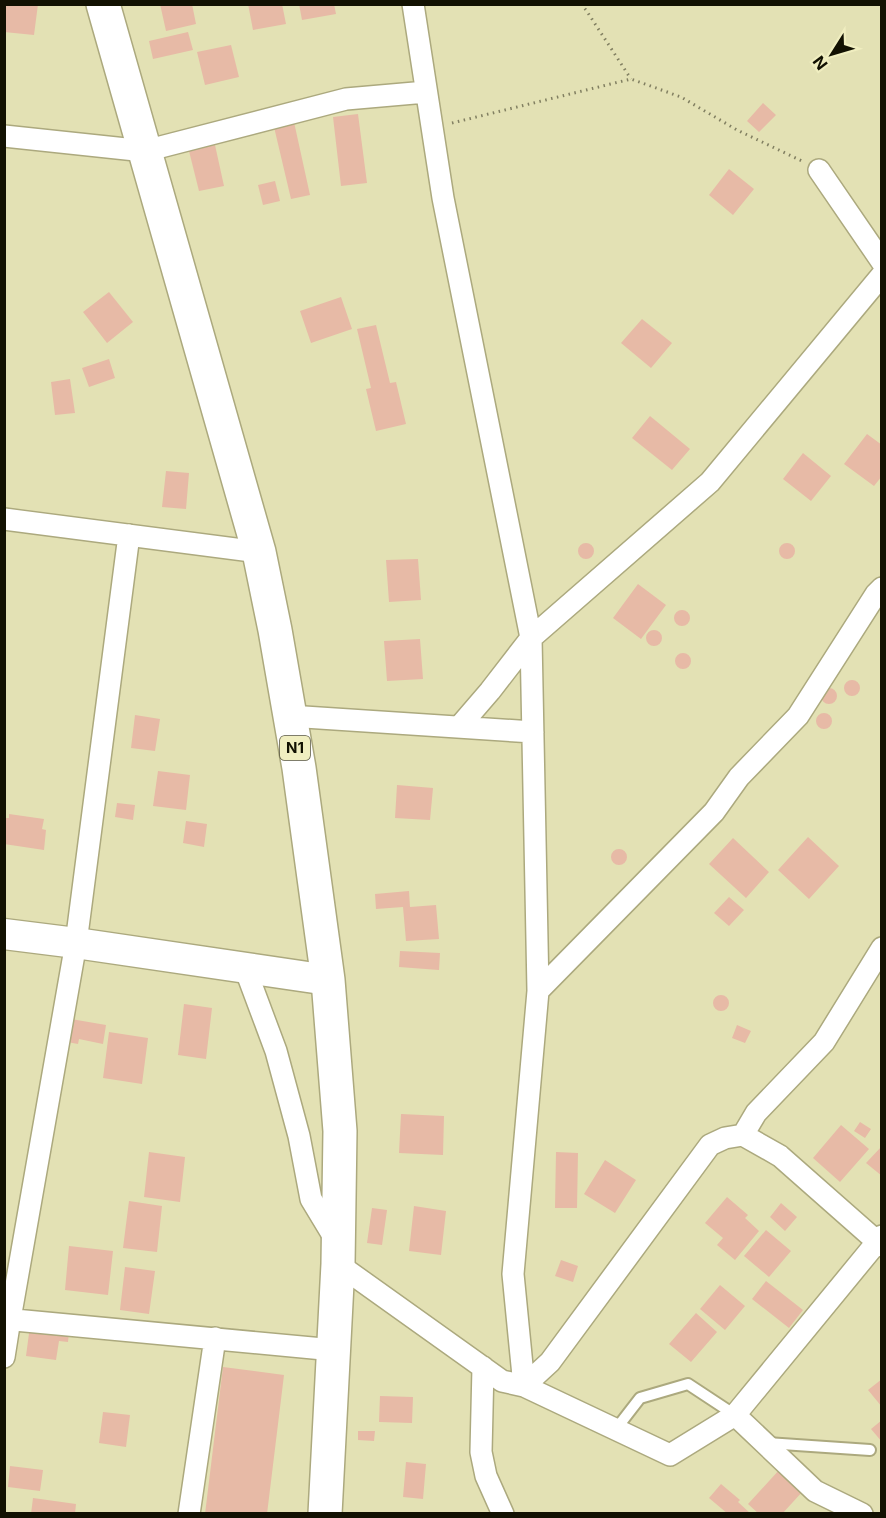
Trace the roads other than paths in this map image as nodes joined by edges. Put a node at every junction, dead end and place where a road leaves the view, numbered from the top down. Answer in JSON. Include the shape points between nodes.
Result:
{"nodes":[{"id":1,"x":103,"y":4,"type":"edge"},
{"id":2,"x":413,"y":4,"type":"edge"},
{"id":3,"x":426,"y":92,"type":"junction"},
{"id":4,"x":4,"y":136,"type":"edge"},
{"id":5,"x":145,"y":151,"type":"junction"},
{"id":6,"x":819,"y":170,"type":"road end"},
{"id":7,"x":882,"y":262,"type":"edge"},
{"id":8,"x":882,"y":275,"type":"edge"},
{"id":9,"x":4,"y":519,"type":"edge"},
{"id":10,"x":129,"y":535,"type":"junction"},
{"id":11,"x":259,"y":552,"type":"junction"},
{"id":12,"x":882,"y":588,"type":"edge"},
{"id":13,"x":531,"y":638,"type":"junction"},
{"id":14,"x":289,"y":716,"type":"junction"},
{"id":15,"x":459,"y":727,"type":"junction"},
{"id":16,"x":533,"y":732,"type":"junction"},
{"id":17,"x":4,"y":934,"type":"edge"},
{"id":18,"x":76,"y":943,"type":"junction"},
{"id":19,"x":882,"y":948,"type":"edge"},
{"id":20,"x":245,"y":968,"type":"junction"},
{"id":21,"x":328,"y":980,"type":"junction"},
{"id":22,"x":538,"y":991,"type":"junction"},
{"id":23,"x":743,"y":1135,"type":"junction"},
{"id":24,"x":880,"y":1241,"type":"edge"},
{"id":25,"x":338,"y":1254,"type":"junction"},
{"id":26,"x":7,"y":1319,"type":"edge"},
{"id":27,"x":215,"y":1338,"type":"junction"},
{"id":28,"x":334,"y":1350,"type":"junction"},
{"id":29,"x":4,"y":1357,"type":"edge"},
{"id":30,"x":483,"y":1367,"type":"junction"},
{"id":31,"x":524,"y":1386,"type":"junction"},
{"id":32,"x":735,"y":1415,"type":"junction"},
{"id":33,"x":616,"y":1429,"type":"junction"},
{"id":34,"x":764,"y":1443,"type":"junction"},
{"id":35,"x":870,"y":1450,"type":"dead end"},
{"id":36,"x":189,"y":1514,"type":"edge"},
{"id":37,"x":325,"y":1514,"type":"edge"},
{"id":38,"x":503,"y":1514,"type":"edge"},
{"id":39,"x":862,"y":1514,"type":"edge"}],
"edges":[{"from":1,"to":5,"type":"highway","number":"N1"},
{"from":2,"to":3,"type":"street"},
{"from":3,"to":5,"type":"street","via":[[346,99]]},
{"from":3,"to":13,"type":"street","via":[[443,198]]},
{"from":4,"to":5,"type":"street"},
{"from":5,"to":11,"type":"highway","number":"N1"},
{"from":6,"to":7,"type":"street"},
{"from":8,"to":13,"type":"street","via":[[710,482]]},
{"from":9,"to":10,"type":"street"},
{"from":10,"to":11,"type":"street"},
{"from":10,"to":18,"type":"street"},
{"from":11,"to":14,"type":"highway","number":"N1"},
{"from":12,"to":22,"type":"street","via":[[798,716],[739,777],[714,812]]},
{"from":13,"to":15,"type":"street"},
{"from":13,"to":16,"type":"street"},
{"from":14,"to":15,"type":"street"},
{"from":14,"to":21,"type":"highway","number":"N1"},
{"from":15,"to":16,"type":"street"},
{"from":16,"to":22,"type":"street"},
{"from":17,"to":18,"type":"street"},
{"from":18,"to":20,"type":"street"},
{"from":18,"to":26,"type":"street"},
{"from":19,"to":23,"type":"street","via":[[824,1042],[756,1113]]},
{"from":20,"to":21,"type":"street"},
{"from":20,"to":25,"type":"street","via":[[276,1051],[311,1199]]},
{"from":21,"to":25,"type":"highway","number":"N1","via":[[340,1131]]},
{"from":22,"to":31,"type":"street","via":[[513,1274]]},
{"from":23,"to":24,"type":"street","via":[[780,1156]]},
{"from":23,"to":31,"type":"street","via":[[710,1145],[550,1362]]},
{"from":24,"to":32,"type":"street"},
{"from":25,"to":28,"type":"highway","number":"N1"},
{"from":25,"to":30,"type":"street"},
{"from":26,"to":27,"type":"street"},
{"from":26,"to":29,"type":"street"},
{"from":27,"to":28,"type":"street"},
{"from":27,"to":36,"type":"street"},
{"from":28,"to":37,"type":"highway","number":"N1"},
{"from":30,"to":31,"type":"street","via":[[502,1381]]},
{"from":30,"to":38,"type":"street","via":[[481,1452],[486,1476]]},
{"from":31,"to":33,"type":"street"},
{"from":32,"to":33,"type":"street","via":[[670,1455]]},
{"from":32,"to":33,"type":"lane","via":[[688,1383],[640,1398]]},
{"from":32,"to":34,"type":"street"},
{"from":34,"to":35,"type":"lane"},
{"from":34,"to":39,"type":"street","via":[[816,1491]]}]}
